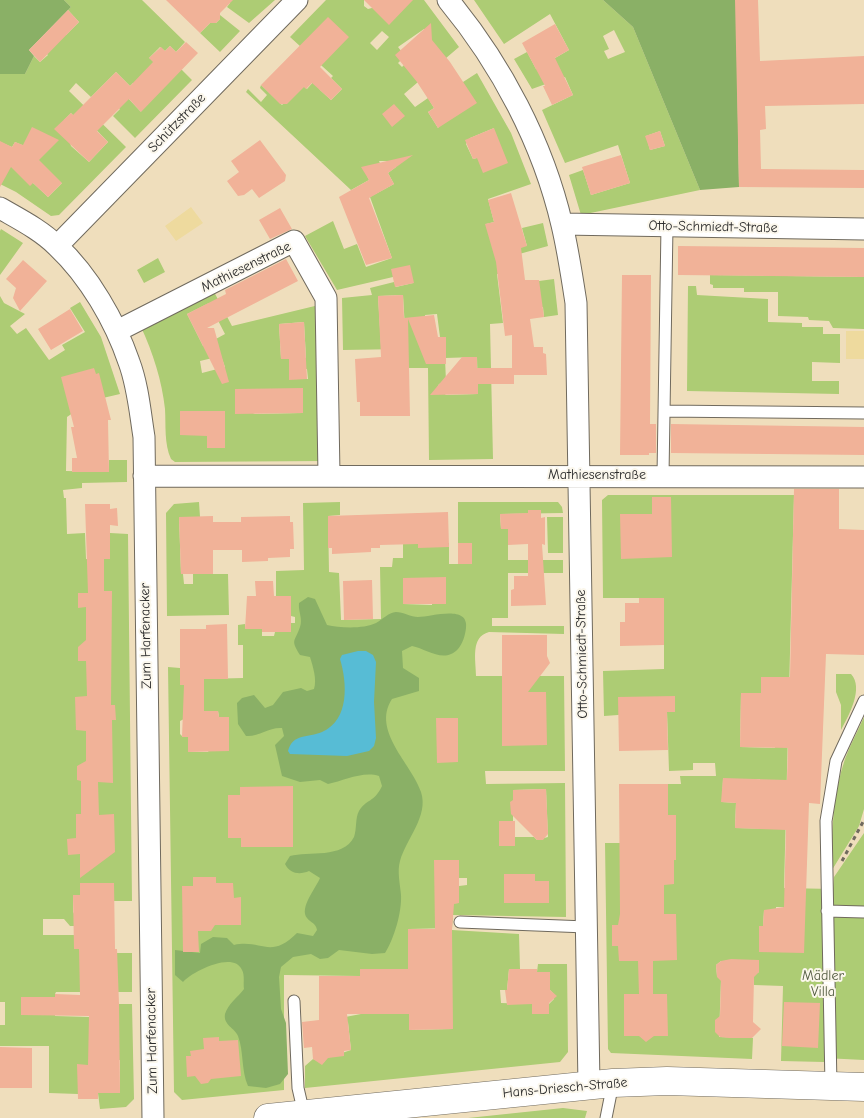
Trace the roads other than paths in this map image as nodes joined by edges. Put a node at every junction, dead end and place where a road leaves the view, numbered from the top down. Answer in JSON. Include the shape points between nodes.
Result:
{"nodes":[{"id":1,"x":297,"y":0,"type":"edge"},
{"id":2,"x":448,"y":0,"type":"edge"},
{"id":3,"x":0,"y":208,"type":"edge"},
{"id":4,"x":562,"y":224,"type":"junction"},
{"id":5,"x":668,"y":226,"type":"junction"},
{"id":6,"x":864,"y":229,"type":"edge"},
{"id":7,"x":57,"y":246,"type":"junction"},
{"id":8,"x":117,"y":332,"type":"junction"},
{"id":9,"x":664,"y":411,"type":"junction"},
{"id":10,"x":864,"y":413,"type":"edge"},
{"id":11,"x":329,"y":475,"type":"junction"},
{"id":12,"x":579,"y":475,"type":"junction"},
{"id":13,"x":663,"y":475,"type":"junction"},
{"id":14,"x":144,"y":476,"type":"junction"},
{"id":15,"x":864,"y":477,"type":"edge"},
{"id":16,"x":864,"y":701,"type":"edge"},
{"id":17,"x":827,"y":911,"type":"junction"},
{"id":18,"x":864,"y":912,"type":"edge"},
{"id":19,"x":460,"y":922,"type":"dead end"},
{"id":20,"x":586,"y":927,"type":"junction"},
{"id":21,"x":294,"y":1001,"type":"dead end"},
{"id":22,"x":601,"y":1084,"type":"junction"},
{"id":23,"x":831,"y":1086,"type":"junction"},
{"id":24,"x":864,"y":1087,"type":"edge"},
{"id":25,"x":304,"y":1114,"type":"junction"},
{"id":26,"x":153,"y":1118,"type":"edge"},
{"id":27,"x":268,"y":1118,"type":"edge"},
{"id":28,"x":606,"y":1118,"type":"edge"}],
"edges":[{"from":1,"to":7,"type":"street","name":"Schützstraße"},
{"from":2,"to":4,"type":"street","name":"Otto-Schmiedt-Straße","via":[[503,78],[532,136]]},
{"from":3,"to":7,"type":"street","name":"Zum Harfenacker"},
{"from":4,"to":5,"type":"street","name":"Otto-Schmiedt-Straße"},
{"from":4,"to":12,"type":"street","name":"Otto-Schmiedt-Straße","via":[[576,303]]},
{"from":5,"to":6,"type":"street","name":"Otto-Schmiedt-Straße"},
{"from":5,"to":9,"type":"lane"},
{"from":7,"to":8,"type":"street","name":"Zum Harfenacker","via":[[90,286]]},
{"from":8,"to":11,"type":"street","name":"Mathiesenstraße","via":[[294,241],[326,298]]},
{"from":8,"to":14,"type":"street","name":"Zum Harfenacker","via":[[130,363],[138,398],[144,437]]},
{"from":9,"to":10,"type":"lane"},
{"from":9,"to":13,"type":"lane"},
{"from":11,"to":12,"type":"street","name":"Mathiesenstraße"},
{"from":11,"to":14,"type":"street","name":"Mathiesenstraße"},
{"from":12,"to":13,"type":"street","name":"Mathiesenstraße"},
{"from":12,"to":20,"type":"street","name":"Otto-Schmiedt-Straße"},
{"from":13,"to":15,"type":"street","name":"Mathiesenstraße"},
{"from":14,"to":26,"type":"street","name":"Zum Harfenacker"},
{"from":16,"to":17,"type":"lane","via":[[836,761],[826,821]]},
{"from":17,"to":18,"type":"lane"},
{"from":17,"to":23,"type":"lane"},
{"from":19,"to":20,"type":"lane"},
{"from":20,"to":22,"type":"street","name":"Otto-Schmiedt-Straße"},
{"from":21,"to":25,"type":"lane","via":[[298,1088]]},
{"from":22,"to":23,"type":"main road","name":"Hans-Driesch-Straße","via":[[667,1081]]},
{"from":22,"to":25,"type":"main road","name":"Hans-Driesch-Straße"},
{"from":22,"to":28,"type":"lane"},
{"from":23,"to":24,"type":"main road","name":"Hans-Driesch-Straße"},
{"from":25,"to":27,"type":"main road","name":"Hans-Driesch-Straße"}]}
